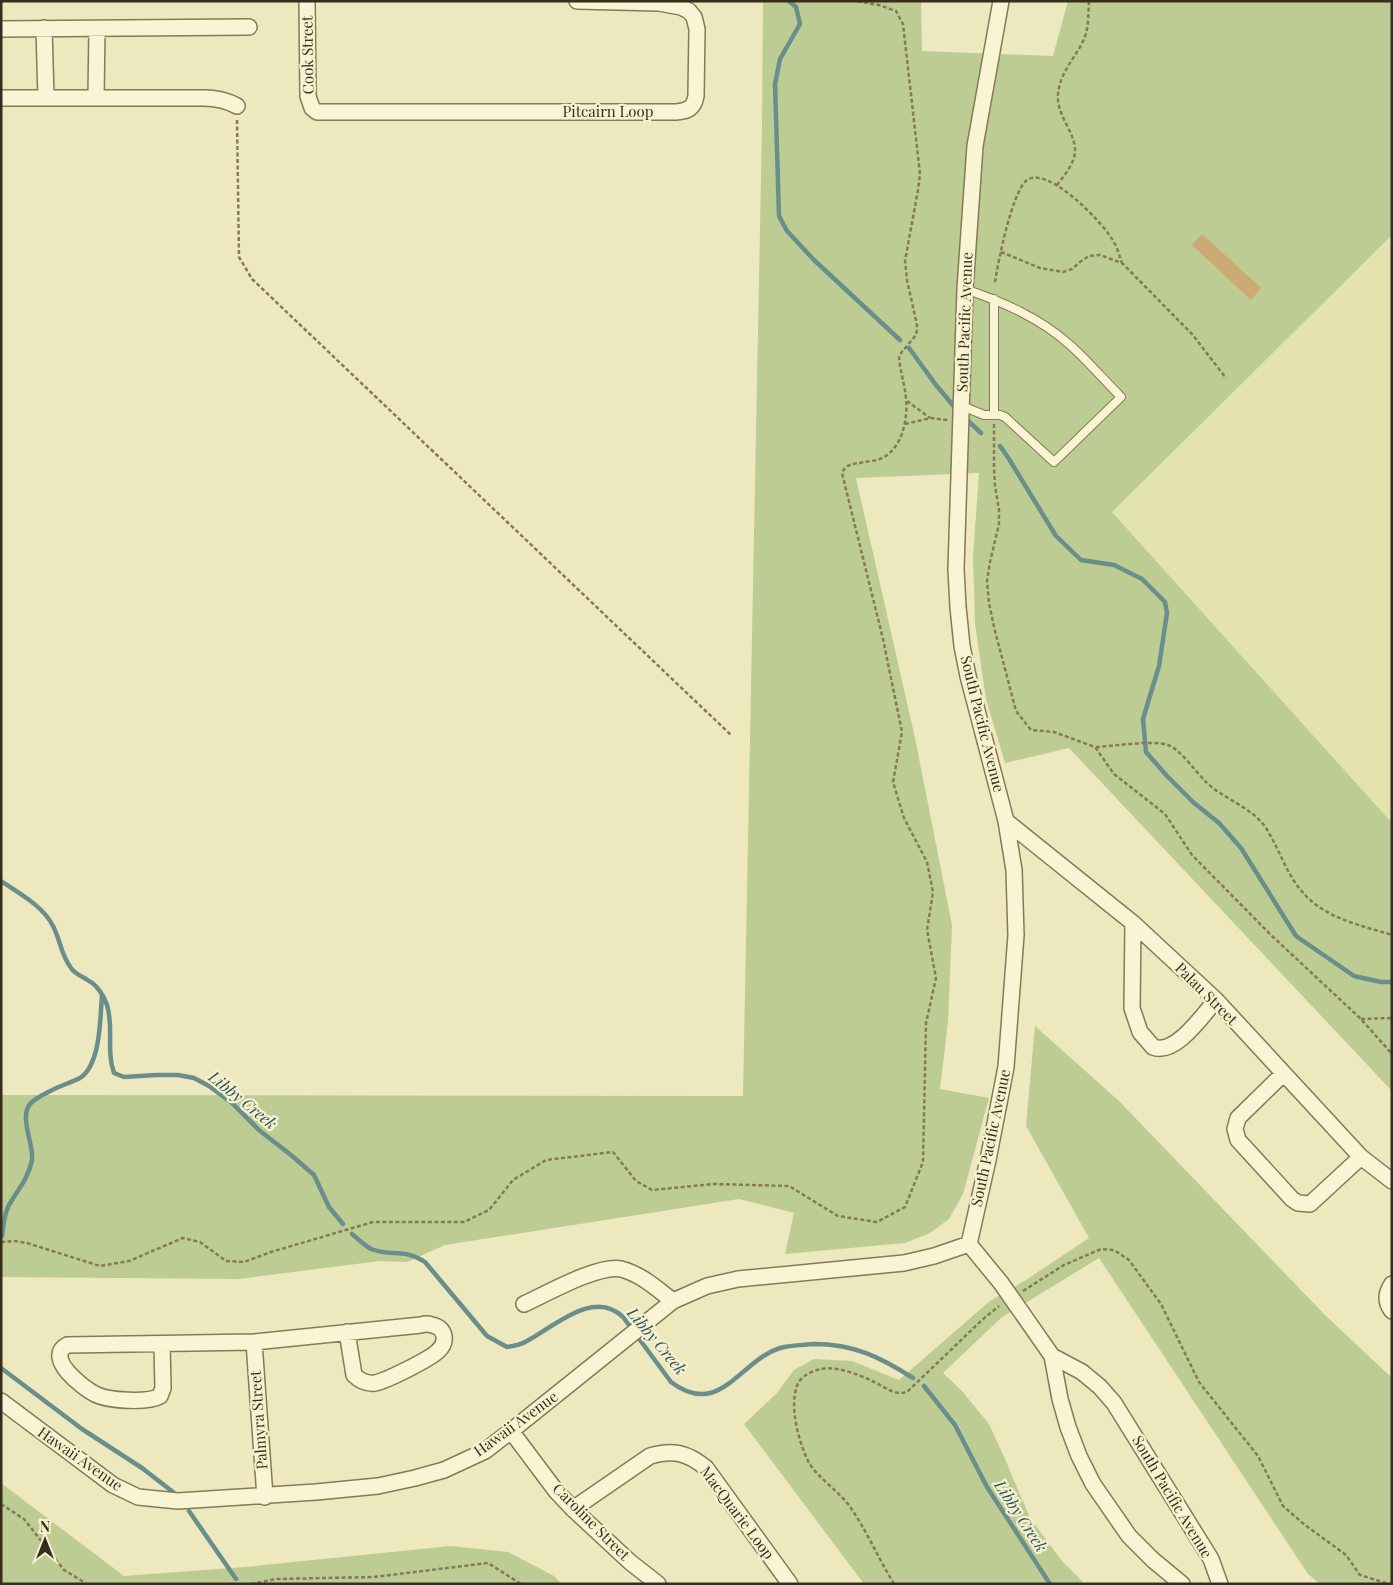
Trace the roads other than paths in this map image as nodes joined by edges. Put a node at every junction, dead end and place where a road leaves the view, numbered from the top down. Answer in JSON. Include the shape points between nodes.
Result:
{"nodes":[{"id":1,"x":307,"y":1,"type":"edge"},
{"id":2,"x":577,"y":1,"type":"edge"},
{"id":3,"x":1001,"y":1,"type":"edge"},
{"id":4,"x":44,"y":28,"type":"junction"},
{"id":5,"x":97,"y":28,"type":"junction"},
{"id":6,"x":249,"y":28,"type":"dead end"},
{"id":7,"x":1,"y":29,"type":"edge"},
{"id":8,"x":1,"y":98,"type":"edge"},
{"id":9,"x":46,"y":98,"type":"junction"},
{"id":10,"x":96,"y":98,"type":"junction"},
{"id":11,"x":237,"y":106,"type":"road end"},
{"id":12,"x":312,"y":108,"type":"joint"},
{"id":13,"x":965,"y":289,"type":"junction"},
{"id":14,"x":994,"y":299,"type":"junction"},
{"id":15,"x":962,"y":412,"type":"junction"},
{"id":16,"x":994,"y":415,"type":"junction"},
{"id":17,"x":1006,"y":821,"type":"junction"},
{"id":18,"x":1132,"y":923,"type":"junction"},
{"id":19,"x":1216,"y":1000,"type":"junction"},
{"id":20,"x":1283,"y":1074,"type":"junction"},
{"id":21,"x":1361,"y":1157,"type":"junction"},
{"id":22,"x":1392,"y":1181,"type":"edge"},
{"id":23,"x":969,"y":1244,"type":"junction"},
{"id":24,"x":1392,"y":1284,"type":"edge"},
{"id":25,"x":673,"y":1301,"type":"junction"},
{"id":26,"x":524,"y":1304,"type":"dead end"},
{"id":27,"x":1392,"y":1311,"type":"edge"},
{"id":28,"x":347,"y":1332,"type":"junction"},
{"id":29,"x":254,"y":1342,"type":"junction"},
{"id":30,"x":162,"y":1345,"type":"junction"},
{"id":31,"x":1052,"y":1356,"type":"junction"},
{"id":32,"x":1,"y":1401,"type":"edge"},
{"id":33,"x":511,"y":1432,"type":"junction"},
{"id":34,"x":265,"y":1497,"type":"junction"},
{"id":35,"x":573,"y":1509,"type":"junction"},
{"id":36,"x":658,"y":1584,"type":"edge"},
{"id":37,"x":790,"y":1584,"type":"edge"},
{"id":38,"x":1182,"y":1584,"type":"edge"},
{"id":39,"x":1220,"y":1584,"type":"edge"}],
"edges":[{"from":1,"to":12,"type":"street","name":"Cook Street","via":[[308,96]]},
{"from":2,"to":12,"type":"street","name":"Pitcairn Loop","via":[[659,3],[689,11],[697,29],[696,96],[691,108],[666,112],[317,112]]},
{"from":3,"to":13,"type":"street","name":"South Pacific Avenue","via":[[975,146]]},
{"from":4,"to":5,"type":"street"},
{"from":4,"to":7,"type":"street"},
{"from":4,"to":9,"type":"street"},
{"from":5,"to":6,"type":"street"},
{"from":5,"to":10,"type":"street"},
{"from":8,"to":9,"type":"street"},
{"from":9,"to":10,"type":"street"},
{"from":10,"to":11,"type":"street","via":[[219,98]]},
{"from":13,"to":14,"type":"lane"},
{"from":13,"to":15,"type":"street","name":"South Pacific Avenue"},
{"from":14,"to":16,"type":"lane"},
{"from":14,"to":16,"type":"lane","via":[[1053,331],[1121,397],[1054,462],[1010,420]]},
{"from":15,"to":16,"type":"lane"},
{"from":15,"to":17,"type":"street","name":"South Pacific Avenue","via":[[956,569],[960,626],[968,676]]},
{"from":17,"to":18,"type":"street","name":"Palau Street"},
{"from":17,"to":23,"type":"street","name":"South Pacific Avenue","via":[[1014,870],[1016,935],[1011,1017],[1006,1067]]},
{"from":18,"to":19,"type":"street","name":"Palau Street"},
{"from":18,"to":19,"type":"street","via":[[1132,1008],[1140,1032],[1154,1047],[1164,1049],[1174,1044]]},
{"from":19,"to":20,"type":"street","name":"Palau Street"},
{"from":20,"to":21,"type":"street","name":"Palau Street"},
{"from":20,"to":21,"type":"street","via":[[1238,1118],[1235,1129],[1238,1140],[1292,1199],[1310,1204]]},
{"from":21,"to":22,"type":"street","name":"Palau Street"},
{"from":23,"to":25,"type":"street","name":"Hawaii Avenue","via":[[904,1263],[738,1279],[707,1286]]},
{"from":23,"to":31,"type":"street","name":"South Pacific Avenue"},
{"from":24,"to":27,"type":"street","via":[[1387,1292],[1387,1302]]},
{"from":25,"to":26,"type":"street","via":[[634,1274],[609,1268],[588,1274]]},
{"from":25,"to":33,"type":"street","name":"Hawaii Avenue"},
{"from":28,"to":28,"type":"street","via":[[432,1324],[443,1332],[445,1339],[433,1356],[383,1380],[368,1383],[354,1375]]},
{"from":28,"to":29,"type":"street"},
{"from":29,"to":30,"type":"street"},
{"from":29,"to":34,"type":"street","name":"Palmyra Street"},
{"from":30,"to":30,"type":"street","via":[[163,1388],[160,1396],[148,1400],[96,1395],[70,1375],[60,1358],[63,1347],[67,1345]]},
{"from":31,"to":38,"type":"street","name":"South Pacific Avenue","via":[[1068,1427],[1093,1484],[1129,1536]]},
{"from":31,"to":39,"type":"street","name":"South Pacific Avenue","via":[[1082,1372],[1114,1403],[1210,1559]]},
{"from":32,"to":34,"type":"street","name":"Hawaii Avenue","via":[[113,1485],[138,1497],[178,1502]]},
{"from":33,"to":34,"type":"street","name":"Hawaii Avenue","via":[[485,1450],[444,1470],[415,1478],[378,1486]]},
{"from":33,"to":35,"type":"street","name":"Caroline Street"},
{"from":35,"to":36,"type":"street","name":"Caroline Street"},
{"from":35,"to":37,"type":"street","name":"MacQuarie Loop","via":[[650,1456],[662,1452],[683,1454],[706,1468]]}]}
